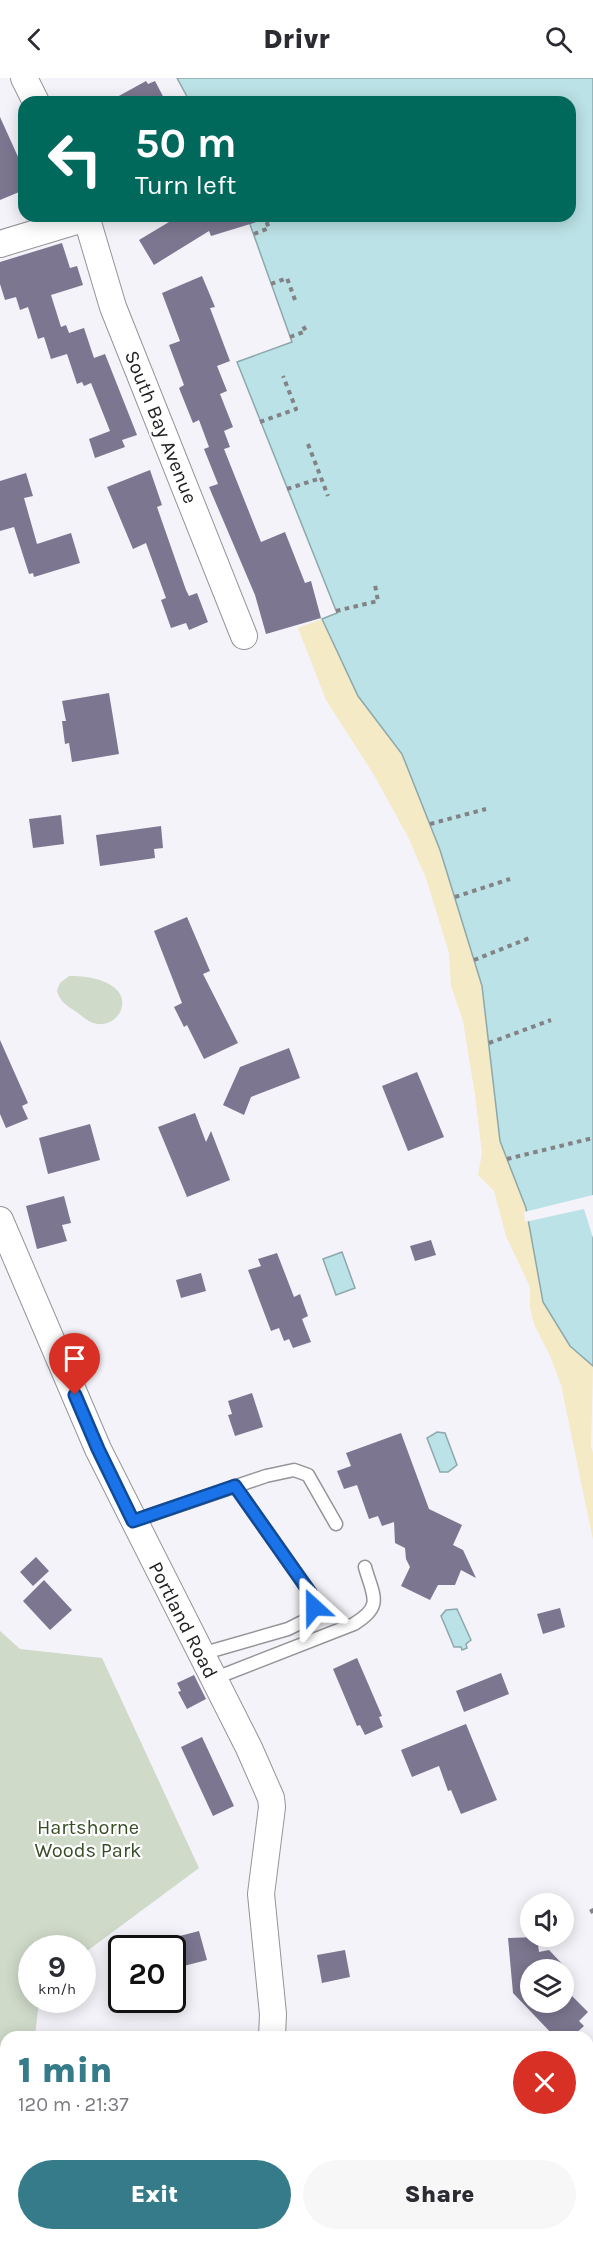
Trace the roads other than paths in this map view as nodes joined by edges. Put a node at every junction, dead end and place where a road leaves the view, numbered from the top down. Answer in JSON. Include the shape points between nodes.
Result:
{"nodes":[{"id":1,"x":24,"y":78,"type":"edge"},
{"id":2,"x":33,"y":96,"type":"edge"},
{"id":3,"x":70,"y":222,"type":"edge"},
{"id":4,"x":87,"y":222,"type":"edge"},
{"id":5,"x":0,"y":244,"type":"edge"},
{"id":6,"x":244,"y":636,"type":"dead end"},
{"id":7,"x":0,"y":1220,"type":"edge"},
{"id":8,"x":235,"y":1486,"type":"junction"},
{"id":9,"x":133,"y":1521,"type":"junction"},
{"id":10,"x":336,"y":1524,"type":"dead end"},
{"id":11,"x":366,"y":1567,"type":"dead end"},
{"id":12,"x":201,"y":1654,"type":"junction"},
{"id":13,"x":213,"y":1679,"type":"junction"},
{"id":14,"x":272,"y":2031,"type":"edge"}],
"edges":[{"from":1,"to":2,"type":"street"},
{"from":3,"to":5,"type":"street"},
{"from":4,"to":6,"type":"street","name":"South Bay Avenue","via":[[113,308]]},
{"from":7,"to":9,"type":"street","name":"Portland Road"},
{"from":8,"to":9,"type":"lane"},
{"from":8,"to":10,"type":"lane","via":[[294,1470],[308,1475]]},
{"from":8,"to":12,"type":"lane","via":[[311,1594],[314,1607],[306,1620],[288,1629]]},
{"from":9,"to":12,"type":"street","name":"Portland Road"},
{"from":11,"to":13,"type":"lane","via":[[375,1602],[369,1615]]},
{"from":12,"to":13,"type":"street","name":"Portland Road"},
{"from":13,"to":14,"type":"street","name":"Portland Road","via":[[271,1798],[261,1894]]}]}
